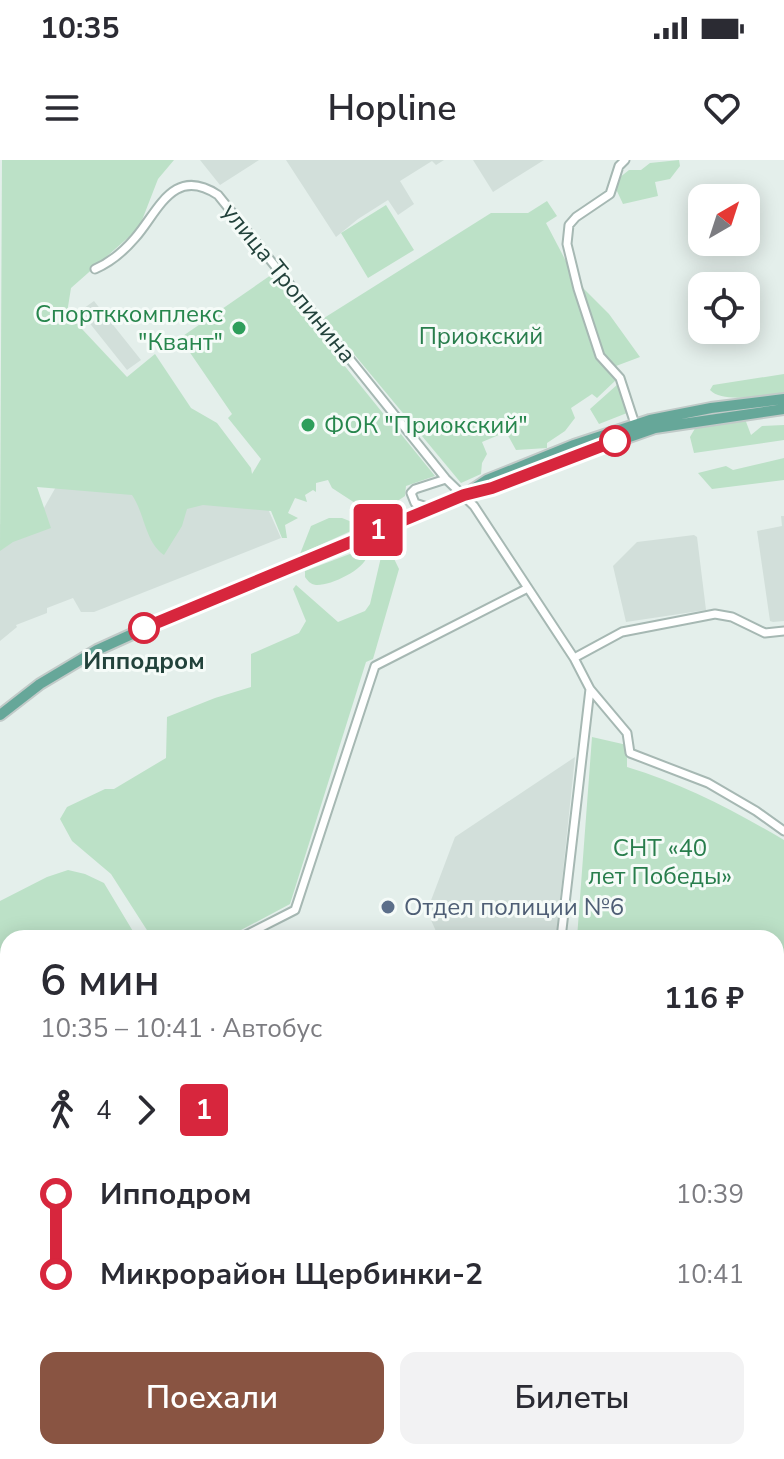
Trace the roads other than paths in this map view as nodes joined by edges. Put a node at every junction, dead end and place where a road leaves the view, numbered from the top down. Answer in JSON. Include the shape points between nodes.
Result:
{"nodes":[{"id":1,"x":625,"y":160,"type":"edge"},
{"id":2,"x":95,"y":269,"type":"dead end"},
{"id":3,"x":784,"y":399,"type":"edge"},
{"id":4,"x":784,"y":409,"type":"edge"},
{"id":5,"x":635,"y":424,"type":"junction"},
{"id":6,"x":446,"y":479,"type":"junction"},
{"id":7,"x":464,"y":495,"type":"junction"},
{"id":8,"x":432,"y":509,"type":"junction"},
{"id":9,"x":528,"y":588,"type":"junction"},
{"id":10,"x":784,"y":631,"type":"edge"},
{"id":11,"x":574,"y":658,"type":"junction"},
{"id":12,"x":590,"y":689,"type":"junction"},
{"id":13,"x":0,"y":715,"type":"edge"},
{"id":14,"x":784,"y":831,"type":"edge"},
{"id":15,"x":256,"y":930,"type":"edge"},
{"id":16,"x":562,"y":930,"type":"edge"}],
"edges":[{"from":1,"to":5,"type":"street","via":[[610,194],[569,225],[567,244],[600,356],[620,378]]},
{"from":2,"to":6,"type":"street","name":"улица Тропинина","via":[[111,262],[137,236],[162,199],[188,187],[209,188]]},
{"from":3,"to":5,"type":"main road","via":[[682,412]]},
{"from":4,"to":7,"type":"main road","via":[[655,428]]},
{"from":5,"to":7,"type":"main road","via":[[487,480]]},
{"from":6,"to":7,"type":"street","name":"улица Тропинина"},
{"from":6,"to":8,"type":"street","via":[[411,493],[415,503]]},
{"from":7,"to":8,"type":"main road"},
{"from":7,"to":9,"type":"street","name":"улица Тропинина"},
{"from":8,"to":13,"type":"main road","via":[[97,650]]},
{"from":9,"to":11,"type":"street","name":"улица Тропинина"},
{"from":9,"to":15,"type":"street","via":[[375,666],[295,910]]},
{"from":10,"to":11,"type":"street","via":[[765,633],[715,614],[622,632]]},
{"from":11,"to":12,"type":"street","name":"улица Тропинина"},
{"from":12,"to":14,"type":"street","name":"улица Тропинина","via":[[627,733],[630,753],[708,783]]},
{"from":12,"to":16,"type":"street"}]}
